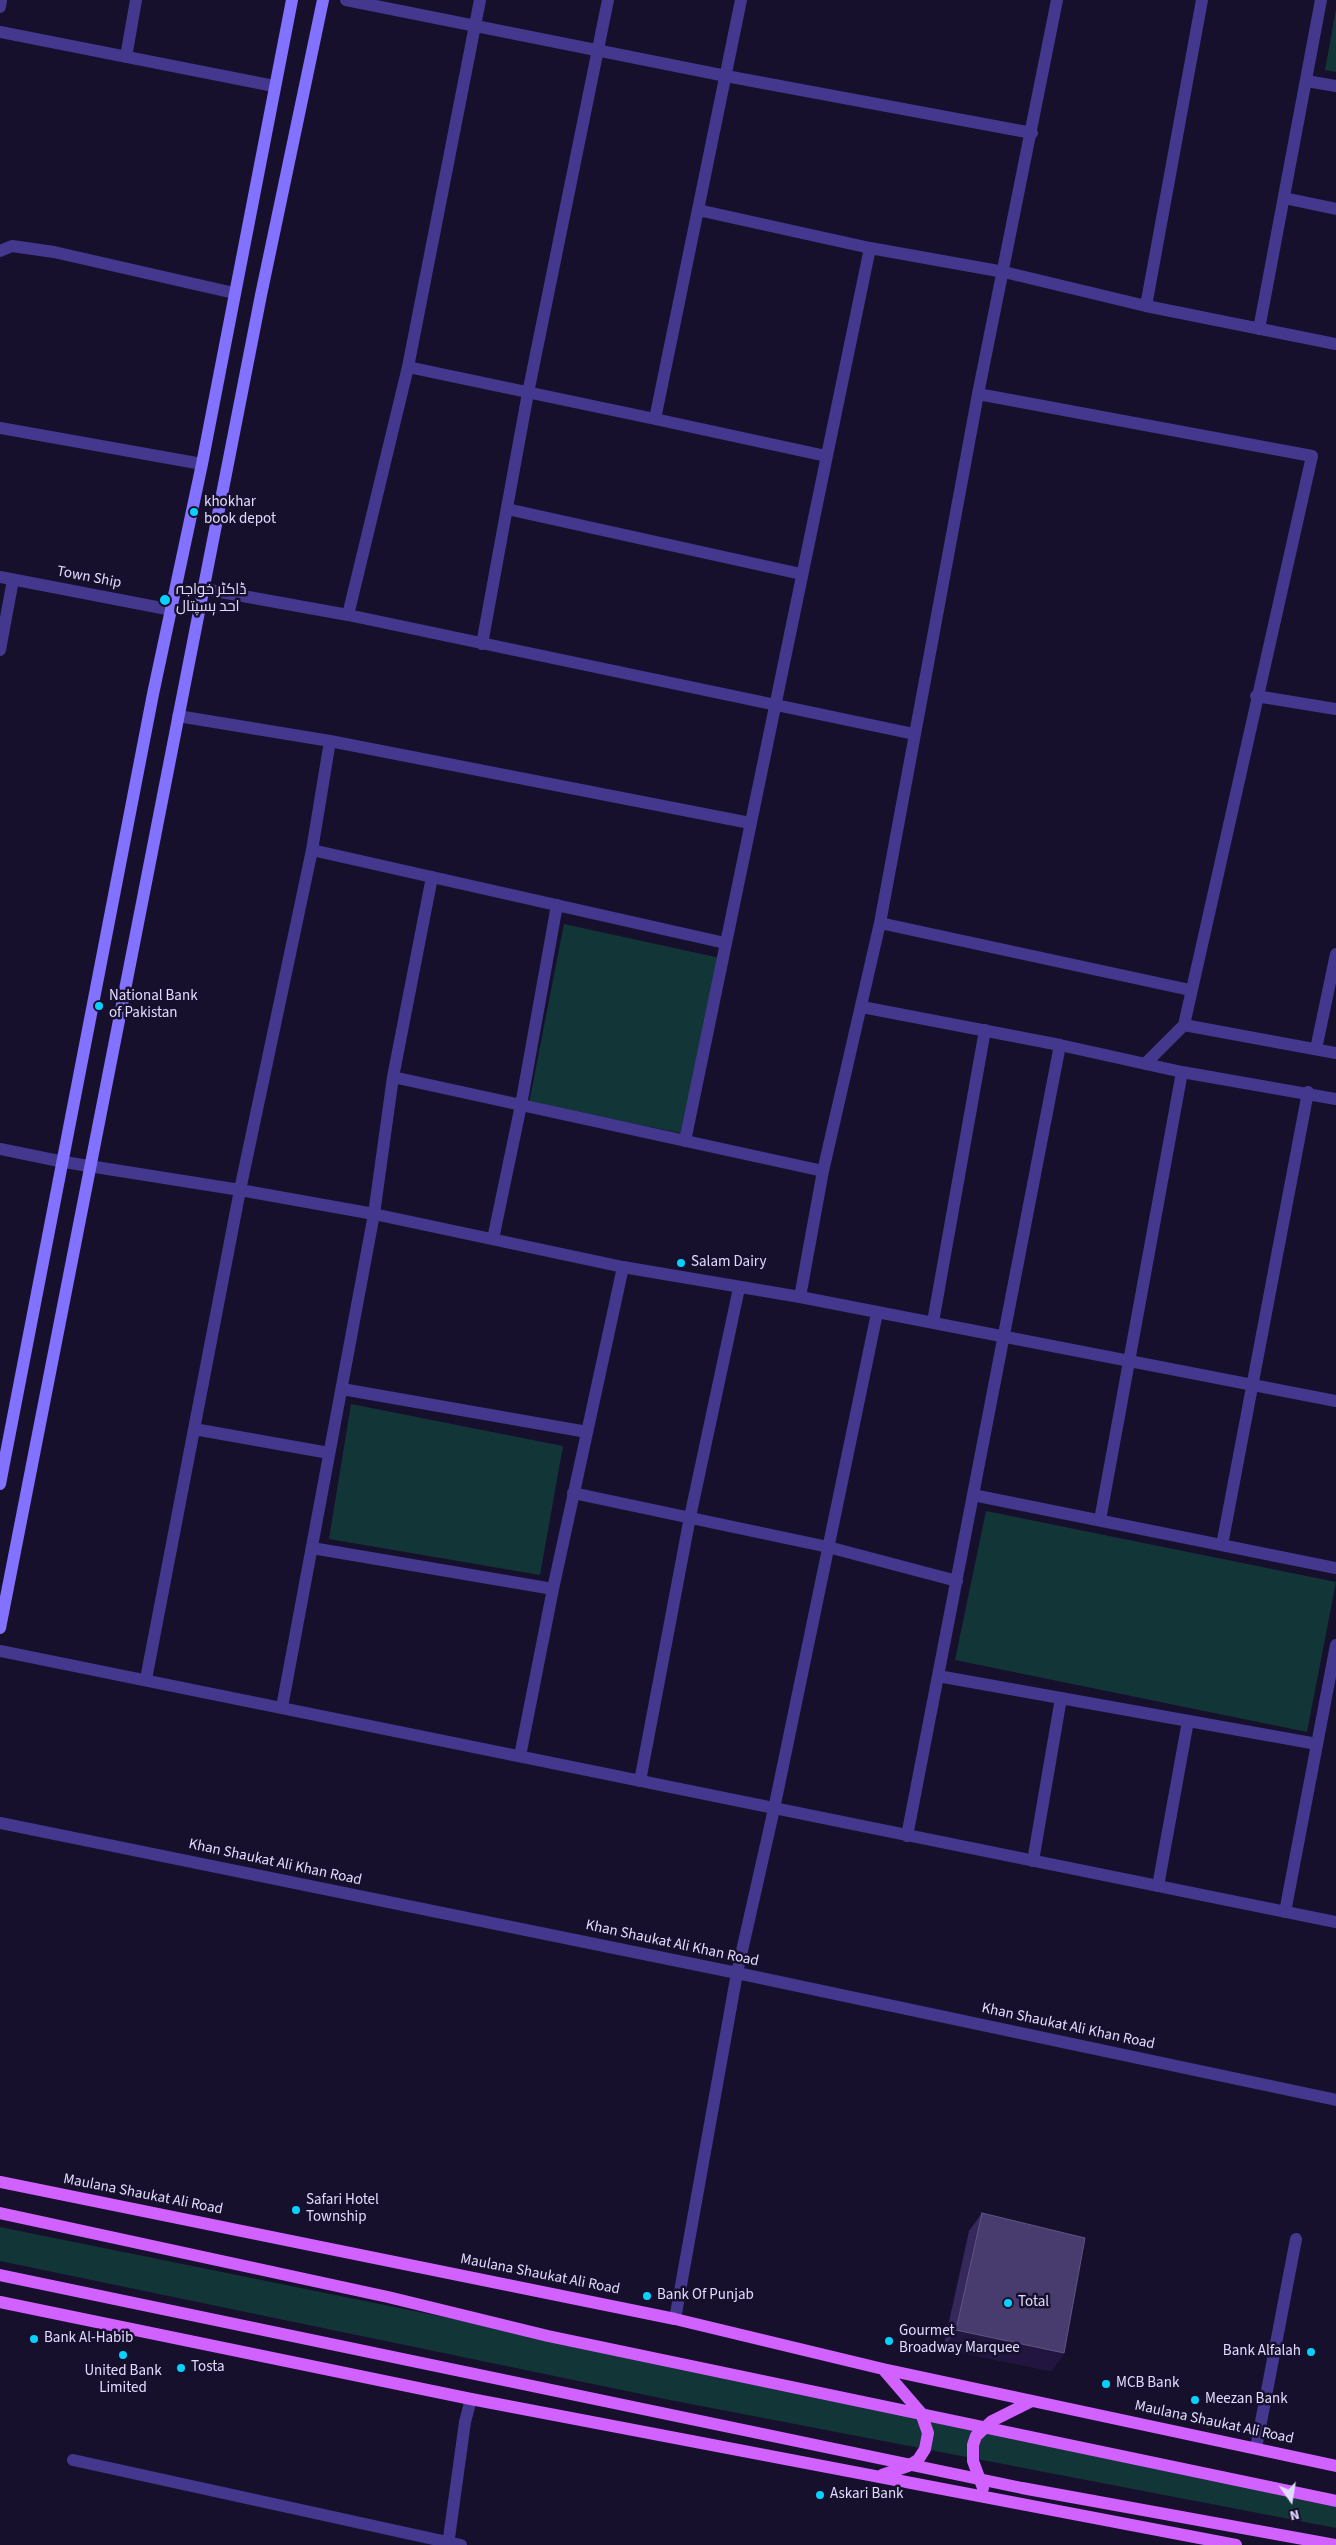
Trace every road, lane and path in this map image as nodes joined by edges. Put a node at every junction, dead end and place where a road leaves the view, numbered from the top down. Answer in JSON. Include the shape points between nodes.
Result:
{"nodes":[{"id":1,"x":2,"y":0,"type":"edge"},
{"id":2,"x":136,"y":0,"type":"edge"},
{"id":3,"x":292,"y":0,"type":"edge"},
{"id":4,"x":323,"y":0,"type":"edge"},
{"id":5,"x":346,"y":0,"type":"edge"},
{"id":6,"x":480,"y":0,"type":"edge"},
{"id":7,"x":608,"y":0,"type":"edge"},
{"id":8,"x":741,"y":0,"type":"edge"},
{"id":9,"x":1057,"y":0,"type":"edge"},
{"id":10,"x":1202,"y":0,"type":"edge"},
{"id":11,"x":1321,"y":0,"type":"edge"},
{"id":12,"x":0,"y":7,"type":"edge"},
{"id":13,"x":475,"y":26,"type":"junction"},
{"id":14,"x":0,"y":32,"type":"edge"},
{"id":15,"x":598,"y":50,"type":"junction"},
{"id":16,"x":126,"y":57,"type":"junction"},
{"id":17,"x":726,"y":76,"type":"junction"},
{"id":18,"x":1307,"y":81,"type":"junction"},
{"id":19,"x":274,"y":86,"type":"junction"},
{"id":20,"x":1336,"y":86,"type":"edge"},
{"id":21,"x":1032,"y":132,"type":"junction"},
{"id":22,"x":1284,"y":198,"type":"junction"},
{"id":23,"x":1336,"y":209,"type":"edge"},
{"id":24,"x":698,"y":210,"type":"junction"},
{"id":25,"x":870,"y":248,"type":"junction"},
{"id":26,"x":0,"y":251,"type":"edge"},
{"id":27,"x":1004,"y":272,"type":"junction"},
{"id":28,"x":234,"y":292,"type":"junction"},
{"id":29,"x":1146,"y":306,"type":"junction"},
{"id":30,"x":1259,"y":329,"type":"junction"},
{"id":31,"x":1336,"y":344,"type":"edge"},
{"id":32,"x":408,"y":367,"type":"junction"},
{"id":33,"x":528,"y":393,"type":"junction"},
{"id":34,"x":978,"y":394,"type":"junction"},
{"id":35,"x":655,"y":419,"type":"junction"},
{"id":36,"x":0,"y":428,"type":"edge"},
{"id":37,"x":826,"y":456,"type":"junction"},
{"id":38,"x":202,"y":464,"type":"junction"},
{"id":39,"x":507,"y":509,"type":"junction"},
{"id":40,"x":801,"y":574,"type":"junction"},
{"id":41,"x":0,"y":576,"type":"edge"},
{"id":42,"x":13,"y":580,"type":"junction"},
{"id":43,"x":204,"y":589,"type":"junction"},
{"id":44,"x":172,"y":610,"type":"junction"},
{"id":45,"x":348,"y":615,"type":"junction"},
{"id":46,"x":482,"y":644,"type":"junction"},
{"id":47,"x":0,"y":650,"type":"edge"},
{"id":48,"x":1256,"y":696,"type":"junction"},
{"id":49,"x":774,"y":705,"type":"junction"},
{"id":50,"x":1336,"y":709,"type":"edge"},
{"id":51,"x":178,"y":716,"type":"junction"},
{"id":52,"x":914,"y":734,"type":"junction"},
{"id":53,"x":330,"y":741,"type":"junction"},
{"id":54,"x":750,"y":822,"type":"junction"},
{"id":55,"x":312,"y":850,"type":"junction"},
{"id":56,"x":432,"y":877,"type":"junction"},
{"id":57,"x":557,"y":905,"type":"junction"},
{"id":58,"x":880,"y":923,"type":"junction"},
{"id":59,"x":725,"y":943,"type":"junction"},
{"id":60,"x":1336,"y":954,"type":"edge"},
{"id":61,"x":1190,"y":990,"type":"junction"},
{"id":62,"x":862,"y":1007,"type":"junction"},
{"id":63,"x":1184,"y":1025,"type":"junction"},
{"id":64,"x":985,"y":1030,"type":"junction"},
{"id":65,"x":1060,"y":1045,"type":"junction"},
{"id":66,"x":1316,"y":1049,"type":"junction"},
{"id":67,"x":1336,"y":1053,"type":"edge"},
{"id":68,"x":1145,"y":1064,"type":"junction"},
{"id":69,"x":1182,"y":1072,"type":"junction"},
{"id":70,"x":393,"y":1077,"type":"junction"},
{"id":71,"x":1308,"y":1092,"type":"junction"},
{"id":72,"x":1336,"y":1099,"type":"edge"},
{"id":73,"x":521,"y":1105,"type":"junction"},
{"id":74,"x":685,"y":1141,"type":"junction"},
{"id":75,"x":0,"y":1149,"type":"edge"},
{"id":76,"x":64,"y":1162,"type":"junction"},
{"id":77,"x":92,"y":1166,"type":"junction"},
{"id":78,"x":823,"y":1171,"type":"junction"},
{"id":79,"x":240,"y":1190,"type":"junction"},
{"id":80,"x":374,"y":1214,"type":"junction"},
{"id":81,"x":493,"y":1239,"type":"junction"},
{"id":82,"x":624,"y":1267,"type":"junction"},
{"id":83,"x":738,"y":1288,"type":"junction"},
{"id":84,"x":800,"y":1297,"type":"junction"},
{"id":85,"x":877,"y":1313,"type":"junction"},
{"id":86,"x":933,"y":1322,"type":"junction"},
{"id":87,"x":1004,"y":1336,"type":"junction"},
{"id":88,"x":1130,"y":1361,"type":"junction"},
{"id":89,"x":1252,"y":1385,"type":"junction"},
{"id":90,"x":342,"y":1388,"type":"junction"},
{"id":91,"x":1336,"y":1402,"type":"edge"},
{"id":92,"x":194,"y":1428,"type":"junction"},
{"id":93,"x":587,"y":1432,"type":"junction"},
{"id":94,"x":330,"y":1454,"type":"junction"},
{"id":95,"x":0,"y":1484,"type":"edge"},
{"id":96,"x":573,"y":1493,"type":"junction"},
{"id":97,"x":973,"y":1495,"type":"junction"},
{"id":98,"x":690,"y":1517,"type":"junction"},
{"id":99,"x":1100,"y":1520,"type":"junction"},
{"id":100,"x":1222,"y":1545,"type":"junction"},
{"id":101,"x":312,"y":1548,"type":"junction"},
{"id":102,"x":828,"y":1548,"type":"junction"},
{"id":103,"x":1336,"y":1568,"type":"edge"},
{"id":104,"x":957,"y":1581,"type":"junction"},
{"id":105,"x":553,"y":1589,"type":"junction"},
{"id":106,"x":0,"y":1628,"type":"edge"},
{"id":107,"x":0,"y":1651,"type":"edge"},
{"id":108,"x":1335,"y":1653,"type":"edge"},
{"id":109,"x":938,"y":1676,"type":"junction"},
{"id":110,"x":146,"y":1680,"type":"junction"},
{"id":111,"x":1061,"y":1698,"type":"junction"},
{"id":112,"x":282,"y":1708,"type":"junction"},
{"id":113,"x":1188,"y":1721,"type":"junction"},
{"id":114,"x":1317,"y":1744,"type":"junction"},
{"id":115,"x":520,"y":1756,"type":"junction"},
{"id":116,"x":640,"y":1781,"type":"junction"},
{"id":117,"x":774,"y":1809,"type":"junction"},
{"id":118,"x":0,"y":1823,"type":"edge"},
{"id":119,"x":907,"y":1836,"type":"junction"},
{"id":120,"x":1032,"y":1861,"type":"junction"},
{"id":121,"x":1158,"y":1886,"type":"junction"},
{"id":122,"x":1285,"y":1912,"type":"junction"},
{"id":123,"x":1336,"y":1922,"type":"edge"},
{"id":124,"x":737,"y":1973,"type":"junction"},
{"id":125,"x":1336,"y":2100,"type":"edge"},
{"id":126,"x":0,"y":2182,"type":"edge"},
{"id":127,"x":0,"y":2213,"type":"edge"},
{"id":128,"x":1296,"y":2239,"type":"dead end"},
{"id":129,"x":0,"y":2275,"type":"edge"},
{"id":130,"x":0,"y":2302,"type":"edge"},
{"id":131,"x":675,"y":2319,"type":"junction"},
{"id":132,"x":883,"y":2369,"type":"junction"},
{"id":133,"x":471,"y":2399,"type":"junction"},
{"id":134,"x":1032,"y":2401,"type":"junction"},
{"id":135,"x":1256,"y":2448,"type":"junction"},
{"id":136,"x":73,"y":2460,"type":"dead end"},
{"id":137,"x":1336,"y":2466,"type":"edge"},
{"id":138,"x":881,"y":2476,"type":"junction"},
{"id":139,"x":988,"y":2497,"type":"junction"},
{"id":140,"x":1336,"y":2501,"type":"edge"},
{"id":141,"x":448,"y":2544,"type":"edge"},
{"id":142,"x":462,"y":2545,"type":"edge"},
{"id":143,"x":1236,"y":2545,"type":"edge"},
{"id":144,"x":1336,"y":2545,"type":"edge"}],
"edges":[{"from":1,"to":12,"type":"street"},
{"from":2,"to":16,"type":"street"},
{"from":3,"to":19,"type":"main road"},
{"from":4,"to":43,"type":"main road","via":[[261,294]]},
{"from":5,"to":13,"type":"street"},
{"from":6,"to":13,"type":"street"},
{"from":7,"to":15,"type":"street"},
{"from":8,"to":17,"type":"street"},
{"from":9,"to":21,"type":"street"},
{"from":10,"to":29,"type":"street"},
{"from":11,"to":18,"type":"street"},
{"from":13,"to":15,"type":"street"},
{"from":13,"to":32,"type":"street"},
{"from":14,"to":16,"type":"street"},
{"from":15,"to":17,"type":"street"},
{"from":15,"to":33,"type":"street"},
{"from":16,"to":19,"type":"street"},
{"from":17,"to":21,"type":"street"},
{"from":17,"to":24,"type":"street"},
{"from":18,"to":20,"type":"street"},
{"from":18,"to":22,"type":"street"},
{"from":19,"to":28,"type":"main road"},
{"from":21,"to":27,"type":"street"},
{"from":22,"to":23,"type":"street"},
{"from":22,"to":30,"type":"street"},
{"from":24,"to":25,"type":"street"},
{"from":24,"to":35,"type":"street"},
{"from":25,"to":27,"type":"street"},
{"from":25,"to":37,"type":"street"},
{"from":26,"to":28,"type":"street","via":[[12,246],[54,252]]},
{"from":27,"to":29,"type":"street"},
{"from":27,"to":34,"type":"street"},
{"from":28,"to":38,"type":"main road"},
{"from":29,"to":30,"type":"street"},
{"from":30,"to":31,"type":"street"},
{"from":32,"to":33,"type":"street"},
{"from":32,"to":45,"type":"street"},
{"from":33,"to":35,"type":"street"},
{"from":33,"to":39,"type":"street"},
{"from":34,"to":48,"type":"street","via":[[1312,456]]},
{"from":34,"to":52,"type":"street"},
{"from":35,"to":37,"type":"street"},
{"from":36,"to":38,"type":"street"},
{"from":37,"to":40,"type":"street"},
{"from":38,"to":44,"type":"main road"},
{"from":39,"to":40,"type":"street"},
{"from":39,"to":46,"type":"street"},
{"from":40,"to":49,"type":"street"},
{"from":41,"to":42,"type":"street","name":"Town Ship"},
{"from":42,"to":44,"type":"street","name":"Town Ship"},
{"from":42,"to":47,"type":"street"},
{"from":43,"to":45,"type":"street"},
{"from":43,"to":51,"type":"main road"},
{"from":44,"to":76,"type":"main road","via":[[153,694]]},
{"from":45,"to":46,"type":"street"},
{"from":46,"to":49,"type":"street"},
{"from":48,"to":50,"type":"street"},
{"from":48,"to":61,"type":"street"},
{"from":49,"to":52,"type":"street"},
{"from":49,"to":54,"type":"street"},
{"from":51,"to":53,"type":"street"},
{"from":51,"to":77,"type":"main road"},
{"from":52,"to":58,"type":"street"},
{"from":53,"to":54,"type":"street"},
{"from":53,"to":55,"type":"street"},
{"from":54,"to":59,"type":"street"},
{"from":55,"to":56,"type":"street"},
{"from":55,"to":79,"type":"street"},
{"from":56,"to":57,"type":"street"},
{"from":56,"to":70,"type":"street"},
{"from":57,"to":59,"type":"street"},
{"from":57,"to":73,"type":"street"},
{"from":58,"to":61,"type":"street"},
{"from":58,"to":62,"type":"street"},
{"from":59,"to":74,"type":"street"},
{"from":60,"to":66,"type":"street"},
{"from":61,"to":63,"type":"street"},
{"from":62,"to":64,"type":"street"},
{"from":62,"to":78,"type":"street"},
{"from":63,"to":66,"type":"street"},
{"from":63,"to":68,"type":"street"},
{"from":64,"to":65,"type":"street"},
{"from":64,"to":86,"type":"street"},
{"from":65,"to":68,"type":"street"},
{"from":65,"to":87,"type":"street"},
{"from":66,"to":67,"type":"street"},
{"from":68,"to":69,"type":"street"},
{"from":69,"to":71,"type":"street"},
{"from":69,"to":88,"type":"street"},
{"from":70,"to":73,"type":"street"},
{"from":70,"to":80,"type":"street"},
{"from":71,"to":72,"type":"street"},
{"from":71,"to":89,"type":"street"},
{"from":73,"to":74,"type":"street"},
{"from":73,"to":81,"type":"street"},
{"from":74,"to":78,"type":"street"},
{"from":75,"to":76,"type":"street"},
{"from":76,"to":77,"type":"street"},
{"from":76,"to":95,"type":"main road"},
{"from":77,"to":79,"type":"street"},
{"from":77,"to":106,"type":"main road"},
{"from":78,"to":84,"type":"street"},
{"from":79,"to":80,"type":"street"},
{"from":79,"to":92,"type":"street"},
{"from":80,"to":81,"type":"street"},
{"from":80,"to":90,"type":"street"},
{"from":81,"to":82,"type":"street"},
{"from":82,"to":83,"type":"street"},
{"from":82,"to":93,"type":"street"},
{"from":83,"to":84,"type":"street"},
{"from":83,"to":98,"type":"street"},
{"from":84,"to":85,"type":"street"},
{"from":85,"to":86,"type":"street"},
{"from":85,"to":102,"type":"street"},
{"from":86,"to":87,"type":"street"},
{"from":87,"to":88,"type":"street"},
{"from":87,"to":97,"type":"street"},
{"from":88,"to":89,"type":"street"},
{"from":88,"to":99,"type":"street"},
{"from":89,"to":91,"type":"street"},
{"from":89,"to":100,"type":"street"},
{"from":90,"to":93,"type":"street"},
{"from":90,"to":94,"type":"street"},
{"from":92,"to":94,"type":"street"},
{"from":92,"to":110,"type":"street"},
{"from":93,"to":96,"type":"street"},
{"from":94,"to":101,"type":"street"},
{"from":96,"to":98,"type":"street"},
{"from":96,"to":105,"type":"street"},
{"from":97,"to":99,"type":"street"},
{"from":97,"to":104,"type":"street"},
{"from":98,"to":102,"type":"street"},
{"from":98,"to":116,"type":"street"},
{"from":99,"to":100,"type":"street"},
{"from":100,"to":103,"type":"street"},
{"from":101,"to":105,"type":"street"},
{"from":101,"to":112,"type":"street"},
{"from":102,"to":104,"type":"street"},
{"from":102,"to":117,"type":"street"},
{"from":104,"to":109,"type":"street"},
{"from":105,"to":115,"type":"street"},
{"from":107,"to":110,"type":"street"},
{"from":108,"to":114,"type":"street"},
{"from":109,"to":111,"type":"street"},
{"from":109,"to":119,"type":"street"},
{"from":110,"to":112,"type":"street"},
{"from":111,"to":113,"type":"street"},
{"from":111,"to":120,"type":"street"},
{"from":112,"to":115,"type":"street"},
{"from":113,"to":114,"type":"street"},
{"from":113,"to":121,"type":"street"},
{"from":114,"to":122,"type":"street"},
{"from":115,"to":116,"type":"street"},
{"from":116,"to":117,"type":"street"},
{"from":117,"to":119,"type":"street"},
{"from":117,"to":124,"type":"street"},
{"from":118,"to":124,"type":"street","name":"Khan Shaukat Ali Khan Road"},
{"from":119,"to":120,"type":"street"},
{"from":120,"to":121,"type":"street"},
{"from":121,"to":122,"type":"street"},
{"from":122,"to":123,"type":"street"},
{"from":124,"to":125,"type":"street","name":"Khan Shaukat Ali Khan Road"},
{"from":124,"to":131,"type":"street"},
{"from":126,"to":131,"type":"main road","name":"Maulana Shaukat Ali Road"},
{"from":127,"to":140,"type":"main road","bridge":true,"via":[[388,2297],[548,2336]]},
{"from":128,"to":135,"type":"street"},
{"from":129,"to":144,"type":"main road","bridge":true,"via":[[1022,2488]]},
{"from":130,"to":133,"type":"main road"},
{"from":131,"to":132,"type":"main road","name":"Maulana Shaukat Ali Road"},
{"from":132,"to":134,"type":"main road","name":"Maulana Shaukat Ali Road"},
{"from":132,"to":138,"type":"main road","via":[[921,2413],[928,2433],[918,2460]]},
{"from":133,"to":138,"type":"main road"},
{"from":133,"to":141,"type":"street"},
{"from":134,"to":135,"type":"main road","name":"Maulana Shaukat Ali Road"},
{"from":134,"to":139,"type":"main road","via":[[992,2421],[976,2436],[973,2461]]},
{"from":135,"to":137,"type":"main road","name":"Maulana Shaukat Ali Road"},
{"from":136,"to":141,"type":"street"},
{"from":138,"to":139,"type":"main road"},
{"from":139,"to":143,"type":"main road"},
{"from":141,"to":142,"type":"street"}]}
